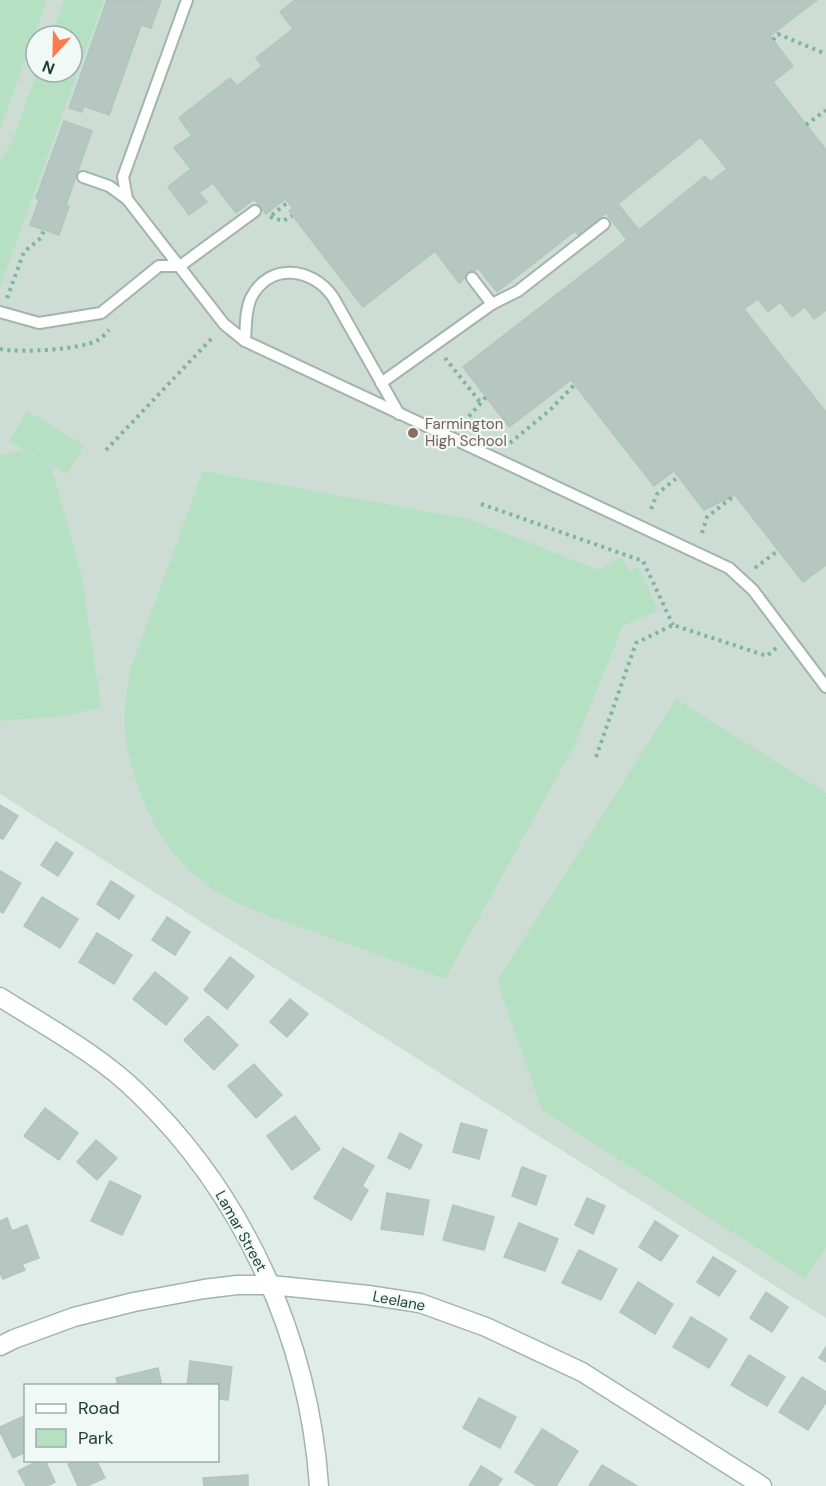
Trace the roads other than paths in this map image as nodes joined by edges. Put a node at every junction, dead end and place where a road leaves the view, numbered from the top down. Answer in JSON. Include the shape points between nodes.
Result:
{"nodes":[{"id":1,"x":187,"y":0,"type":"edge"},
{"id":2,"x":83,"y":177,"type":"dead end"},
{"id":3,"x":127,"y":199,"type":"junction"},
{"id":4,"x":255,"y":211,"type":"dead end"},
{"id":5,"x":604,"y":224,"type":"dead end"},
{"id":6,"x":180,"y":266,"type":"junction"},
{"id":7,"x":472,"y":278,"type":"dead end"},
{"id":8,"x":492,"y":304,"type":"junction"},
{"id":9,"x":1,"y":312,"type":"edge"},
{"id":10,"x":245,"y":341,"type":"junction"},
{"id":11,"x":381,"y":383,"type":"junction"},
{"id":12,"x":399,"y":414,"type":"junction"},
{"id":13,"x":826,"y":687,"type":"edge"},
{"id":14,"x":0,"y":997,"type":"edge"},
{"id":15,"x":271,"y":1286,"type":"junction"},
{"id":16,"x":0,"y":1346,"type":"edge"},
{"id":17,"x":318,"y":1486,"type":"edge"},
{"id":18,"x":762,"y":1486,"type":"edge"}],
"edges":[{"from":1,"to":3,"type":"lane","via":[[123,177]]},
{"from":2,"to":3,"type":"lane","via":[[109,186]]},
{"from":3,"to":6,"type":"lane"},
{"from":4,"to":6,"type":"lane"},
{"from":5,"to":8,"type":"lane","via":[[518,291]]},
{"from":6,"to":9,"type":"lane","via":[[159,266],[101,313],[39,323]]},
{"from":6,"to":10,"type":"lane","via":[[224,324]]},
{"from":7,"to":8,"type":"lane"},
{"from":8,"to":11,"type":"lane"},
{"from":10,"to":11,"type":"lane","via":[[247,311],[256,290],[274,276],[308,275],[333,297]]},
{"from":10,"to":12,"type":"lane"},
{"from":11,"to":12,"type":"lane"},
{"from":12,"to":13,"type":"lane","via":[[729,568],[753,590]]},
{"from":14,"to":15,"type":"street","name":"Lamar Street","via":[[96,1058],[138,1092],[228,1202]]},
{"from":15,"to":16,"type":"street","name":"Leelane","via":[[237,1285],[134,1302],[74,1317]]},
{"from":15,"to":17,"type":"street","name":"Lamar Street","via":[[296,1358],[309,1414]]},
{"from":15,"to":18,"type":"street","name":"Leelane","via":[[420,1303],[486,1327],[582,1372]]}]}
